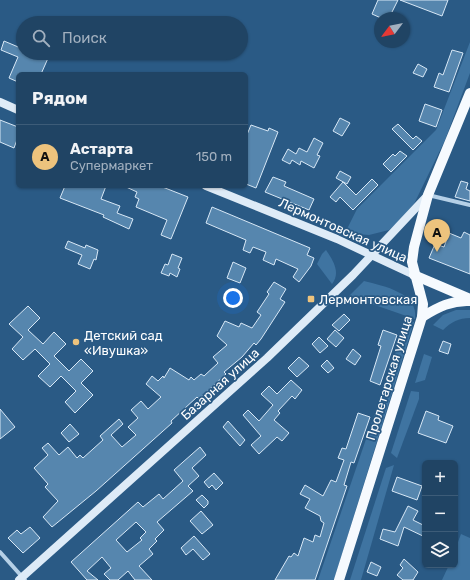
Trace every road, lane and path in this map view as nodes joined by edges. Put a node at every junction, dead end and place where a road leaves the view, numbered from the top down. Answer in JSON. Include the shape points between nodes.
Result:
{"nodes":[{"id":1,"x":470,"y":93,"type":"edge"},
{"id":2,"x":0,"y":102,"type":"edge"},
{"id":3,"x":16,"y":109,"type":"edge"},
{"id":4,"x":211,"y":188,"type":"edge"},
{"id":5,"x":428,"y":195,"type":"junction"},
{"id":6,"x":470,"y":205,"type":"edge"},
{"id":7,"x":371,"y":255,"type":"junction"},
{"id":8,"x":414,"y":275,"type":"junction"},
{"id":9,"x":470,"y":300,"type":"edge"},
{"id":10,"x":422,"y":317,"type":"junction"},
{"id":11,"x":0,"y":552,"type":"edge"},
{"id":12,"x":22,"y":579,"type":"edge"},
{"id":13,"x":339,"y":580,"type":"edge"}],
"edges":[{"from":1,"to":5,"type":"main road","name":"Пролетарская улица"},
{"from":2,"to":3,"type":"main road"},
{"from":4,"to":7,"type":"main road","name":"Лермонтовская улица"},
{"from":5,"to":6,"type":"street"},
{"from":5,"to":7,"type":"main road","name":"Базарная улица"},
{"from":5,"to":8,"type":"main road","name":"Пролетарская улица","via":[[414,247]]},
{"from":7,"to":8,"type":"main road","name":"Лермонтовская улица"},
{"from":7,"to":12,"type":"main road","name":"Базарная улица","via":[[267,358]]},
{"from":8,"to":9,"type":"main road","name":"Лермонтовская улица"},
{"from":8,"to":10,"type":"main road","name":"Пролетарская улица","via":[[423,304]]},
{"from":9,"to":10,"type":"main road","via":[[444,304]]},
{"from":10,"to":13,"type":"main road","name":"Пролетарская улица"},
{"from":11,"to":12,"type":"street"}]}
